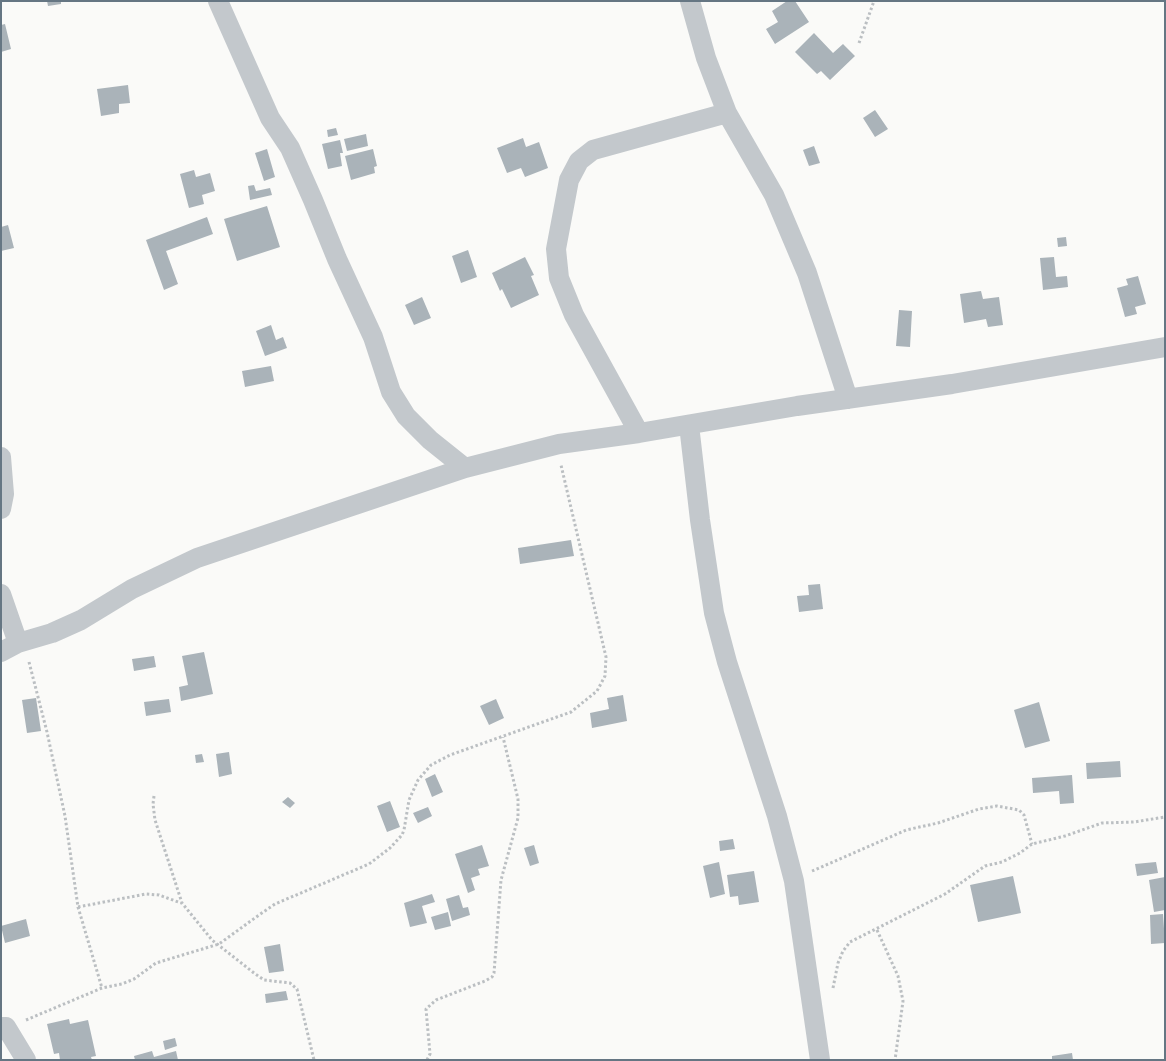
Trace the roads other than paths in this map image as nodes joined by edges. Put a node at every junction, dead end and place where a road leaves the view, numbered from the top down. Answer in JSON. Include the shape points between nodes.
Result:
{"nodes":[{"id":1,"x":218,"y":1,"type":"edge"},
{"id":2,"x":690,"y":1,"type":"edge"},
{"id":3,"x":727,"y":113,"type":"junction"},
{"id":4,"x":1165,"y":347,"type":"edge"},
{"id":5,"x":848,"y":399,"type":"junction"},
{"id":6,"x":690,"y":425,"type":"junction"},
{"id":7,"x":639,"y":433,"type":"junction"},
{"id":8,"x":1,"y":457,"type":"edge"},
{"id":9,"x":465,"y":468,"type":"junction"},
{"id":10,"x":1,"y":509,"type":"edge"},
{"id":11,"x":1,"y":594,"type":"edge"},
{"id":12,"x":14,"y":645,"type":"edge"},
{"id":13,"x":4,"y":1027,"type":"edge"},
{"id":14,"x":26,"y":1060,"type":"edge"},
{"id":15,"x":820,"y":1060,"type":"edge"}],
"edges":[{"from":1,"to":9,"type":"street","via":[[270,118],[290,148],[310,192],[336,259],[373,337],[395,399],[406,416],[430,440]]},
{"from":2,"to":3,"type":"street","via":[[706,58]]},
{"from":3,"to":5,"type":"street","via":[[774,195],[807,273]]},
{"from":3,"to":7,"type":"street","via":[[593,150],[580,161],[569,180],[556,249],[559,278],[574,315]]},
{"from":4,"to":5,"type":"street"},
{"from":5,"to":6,"type":"street"},
{"from":6,"to":7,"type":"street"},
{"from":6,"to":15,"type":"street","via":[[714,613],[794,881]]},
{"from":7,"to":9,"type":"street","via":[[559,444]]},
{"from":8,"to":10,"type":"street","via":[[4,494]]},
{"from":9,"to":12,"type":"street","via":[[197,558],[140,585],[81,620]]},
{"from":11,"to":12,"type":"street"},
{"from":13,"to":14,"type":"street"}]}
